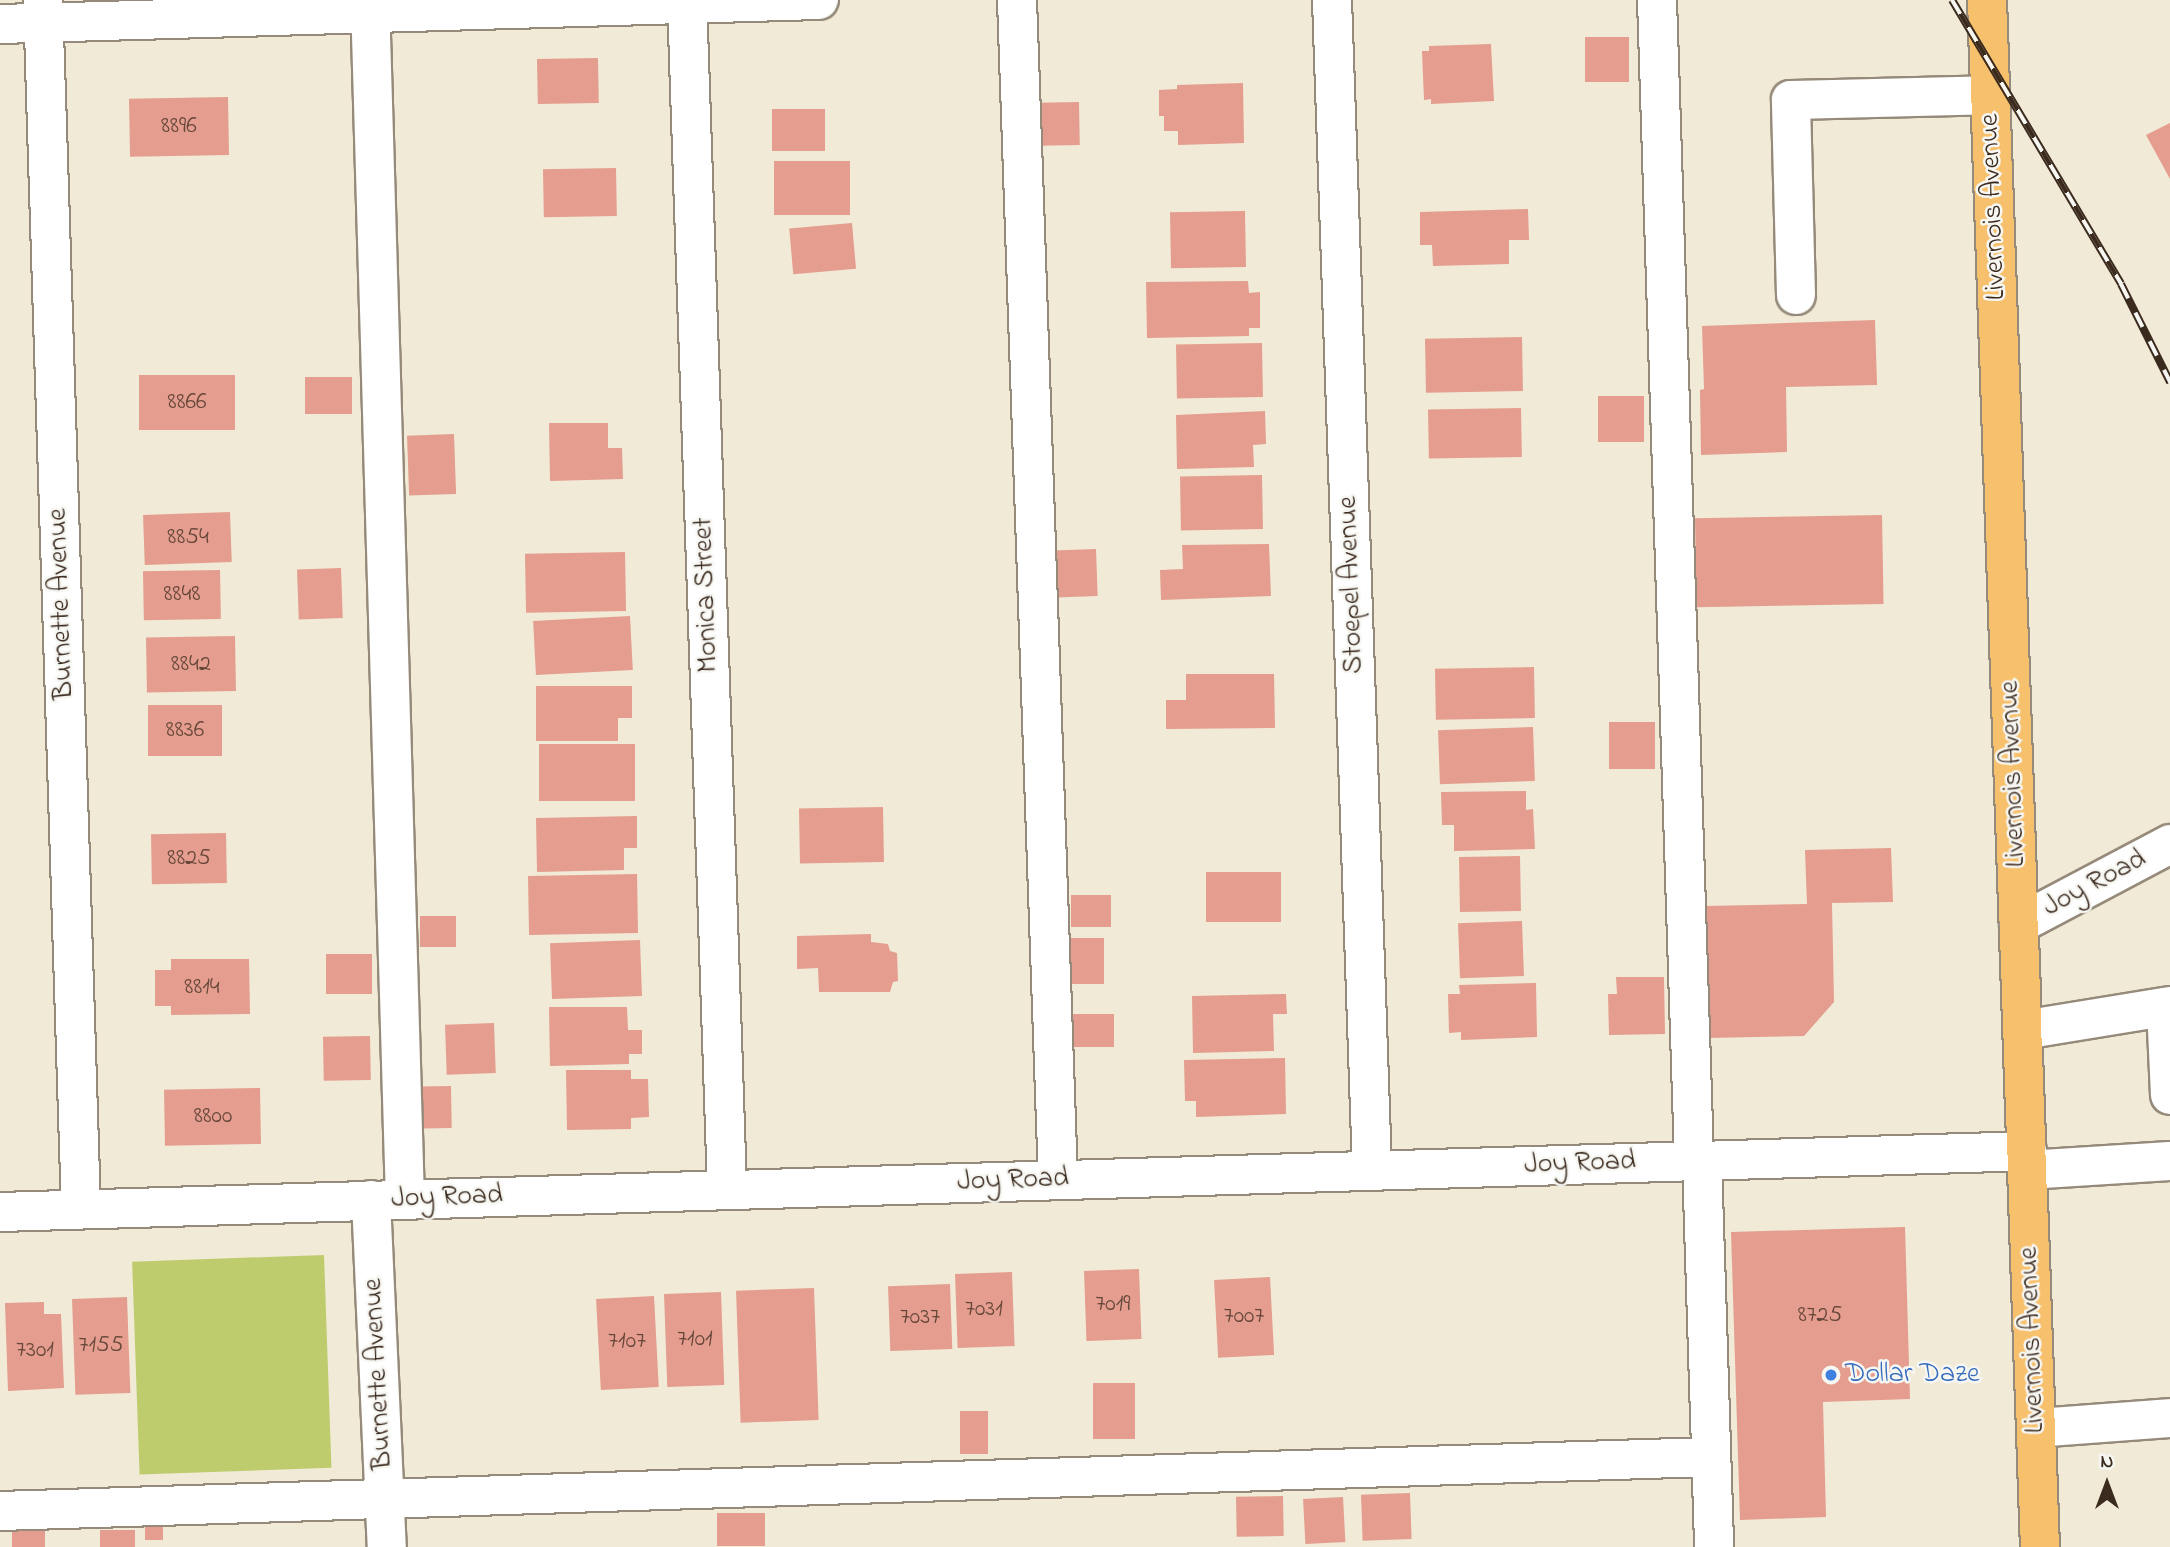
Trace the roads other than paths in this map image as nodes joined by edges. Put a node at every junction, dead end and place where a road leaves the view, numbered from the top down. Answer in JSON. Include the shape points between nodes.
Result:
{"nodes":[{"id":1,"x":819,"y":0,"type":"edge"},
{"id":2,"x":1017,"y":0,"type":"edge"},
{"id":3,"x":1332,"y":0,"type":"edge"},
{"id":4,"x":1657,"y":0,"type":"edge"},
{"id":5,"x":1987,"y":0,"type":"edge"},
{"id":6,"x":687,"y":2,"type":"edge"},
{"id":7,"x":370,"y":7,"type":"edge"},
{"id":8,"x":44,"y":11,"type":"edge"},
{"id":9,"x":0,"y":24,"type":"edge"},
{"id":10,"x":1990,"y":95,"type":"junction"},
{"id":11,"x":1796,"y":295,"type":"dead end"},
{"id":12,"x":2170,"y":844,"type":"edge"},
{"id":13,"x":2019,"y":924,"type":"junction"},
{"id":14,"x":2168,"y":1006,"type":"edge"},
{"id":15,"x":2023,"y":1030,"type":"junction"},
{"id":16,"x":2170,"y":1095,"type":"edge"},
{"id":17,"x":1698,"y":1161,"type":"junction"},
{"id":18,"x":2027,"y":1161,"type":"junction"},
{"id":19,"x":2170,"y":1161,"type":"edge"},
{"id":20,"x":1372,"y":1170,"type":"junction"},
{"id":21,"x":1058,"y":1180,"type":"junction"},
{"id":22,"x":727,"y":1189,"type":"junction"},
{"id":23,"x":388,"y":1200,"type":"junction"},
{"id":24,"x":81,"y":1209,"type":"junction"},
{"id":25,"x":0,"y":1212,"type":"edge"},
{"id":26,"x":2170,"y":1418,"type":"edge"},
{"id":27,"x":2037,"y":1428,"type":"junction"},
{"id":28,"x":1712,"y":1457,"type":"junction"},
{"id":29,"x":384,"y":1499,"type":"junction"},
{"id":30,"x":0,"y":1511,"type":"edge"},
{"id":31,"x":387,"y":1547,"type":"edge"},
{"id":32,"x":1714,"y":1547,"type":"edge"},
{"id":33,"x":2040,"y":1547,"type":"edge"}],
"edges":[{"from":1,"to":6,"type":"street"},
{"from":2,"to":21,"type":"street"},
{"from":3,"to":20,"type":"street","name":"Stoepel Avenue"},
{"from":4,"to":17,"type":"street"},
{"from":5,"to":10,"type":"main road","name":"Livernois Avenue"},
{"from":6,"to":7,"type":"street"},
{"from":6,"to":22,"type":"street","name":"Monica Street"},
{"from":7,"to":8,"type":"street"},
{"from":7,"to":23,"type":"street","name":"Burnette Avenue"},
{"from":8,"to":9,"type":"street"},
{"from":8,"to":24,"type":"street","name":"Burnette Avenue"},
{"from":10,"to":11,"type":"street","via":[[1791,100]]},
{"from":10,"to":13,"type":"main road","name":"Livernois Avenue"},
{"from":12,"to":13,"type":"street","name":"Joy Road"},
{"from":13,"to":15,"type":"main road","name":"Livernois Avenue"},
{"from":14,"to":15,"type":"street"},
{"from":14,"to":16,"type":"street"},
{"from":15,"to":18,"type":"main road","name":"Livernois Avenue"},
{"from":17,"to":18,"type":"street","name":"Joy Road"},
{"from":17,"to":20,"type":"street","name":"Joy Road"},
{"from":17,"to":28,"type":"street"},
{"from":18,"to":19,"type":"street","name":"Joy Road"},
{"from":18,"to":27,"type":"main road","name":"Livernois Avenue"},
{"from":20,"to":21,"type":"street","name":"Joy Road"},
{"from":21,"to":22,"type":"street","name":"Joy Road"},
{"from":22,"to":23,"type":"street","name":"Joy Road"},
{"from":23,"to":24,"type":"street","name":"Joy Road"},
{"from":23,"to":29,"type":"street","name":"Burnette Avenue"},
{"from":24,"to":25,"type":"street","name":"Joy Road"},
{"from":26,"to":27,"type":"street"},
{"from":27,"to":33,"type":"main road","name":"Livernois Avenue"},
{"from":28,"to":29,"type":"street"},
{"from":28,"to":32,"type":"street"},
{"from":29,"to":30,"type":"street"},
{"from":29,"to":31,"type":"street","name":"Burnette Avenue"}]}
